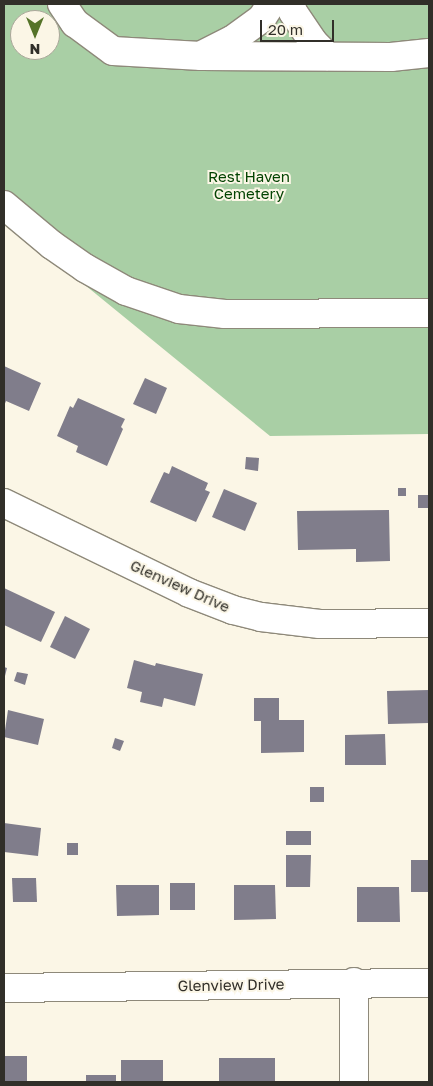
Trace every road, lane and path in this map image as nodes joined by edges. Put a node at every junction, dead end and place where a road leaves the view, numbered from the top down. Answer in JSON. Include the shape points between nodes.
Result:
{"nodes":[{"id":1,"x":62,"y":4,"type":"edge"},
{"id":2,"x":271,"y":4,"type":"edge"},
{"id":3,"x":290,"y":4,"type":"edge"},
{"id":4,"x":429,"y":53,"type":"edge"},
{"id":5,"x":200,"y":56,"type":"junction"},
{"id":6,"x":328,"y":56,"type":"junction"},
{"id":7,"x":4,"y":205,"type":"edge"},
{"id":8,"x":429,"y":312,"type":"edge"},
{"id":9,"x":4,"y":502,"type":"edge"},
{"id":10,"x":429,"y":623,"type":"edge"},
{"id":11,"x":354,"y":982,"type":"junction"},
{"id":12,"x":429,"y":983,"type":"edge"},
{"id":13,"x":4,"y":988,"type":"edge"},
{"id":14,"x":354,"y":1082,"type":"edge"}],
"edges":[{"from":1,"to":5,"type":"street","via":[[75,23],[113,51]]},
{"from":2,"to":5,"type":"street","via":[[255,24]]},
{"from":3,"to":6,"type":"street","via":[[313,42]]},
{"from":4,"to":6,"type":"street","via":[[391,57]]},
{"from":5,"to":6,"type":"street"},
{"from":7,"to":8,"type":"street","via":[[85,268],[126,291],[179,309],[225,314]]},
{"from":9,"to":10,"type":"street","name":"Glenview Drive","via":[[189,593],[232,610],[320,624]]},
{"from":11,"to":12,"type":"street","name":"Glenview Drive"},
{"from":11,"to":13,"type":"street","name":"Glenview Drive"},
{"from":11,"to":14,"type":"street"}]}
